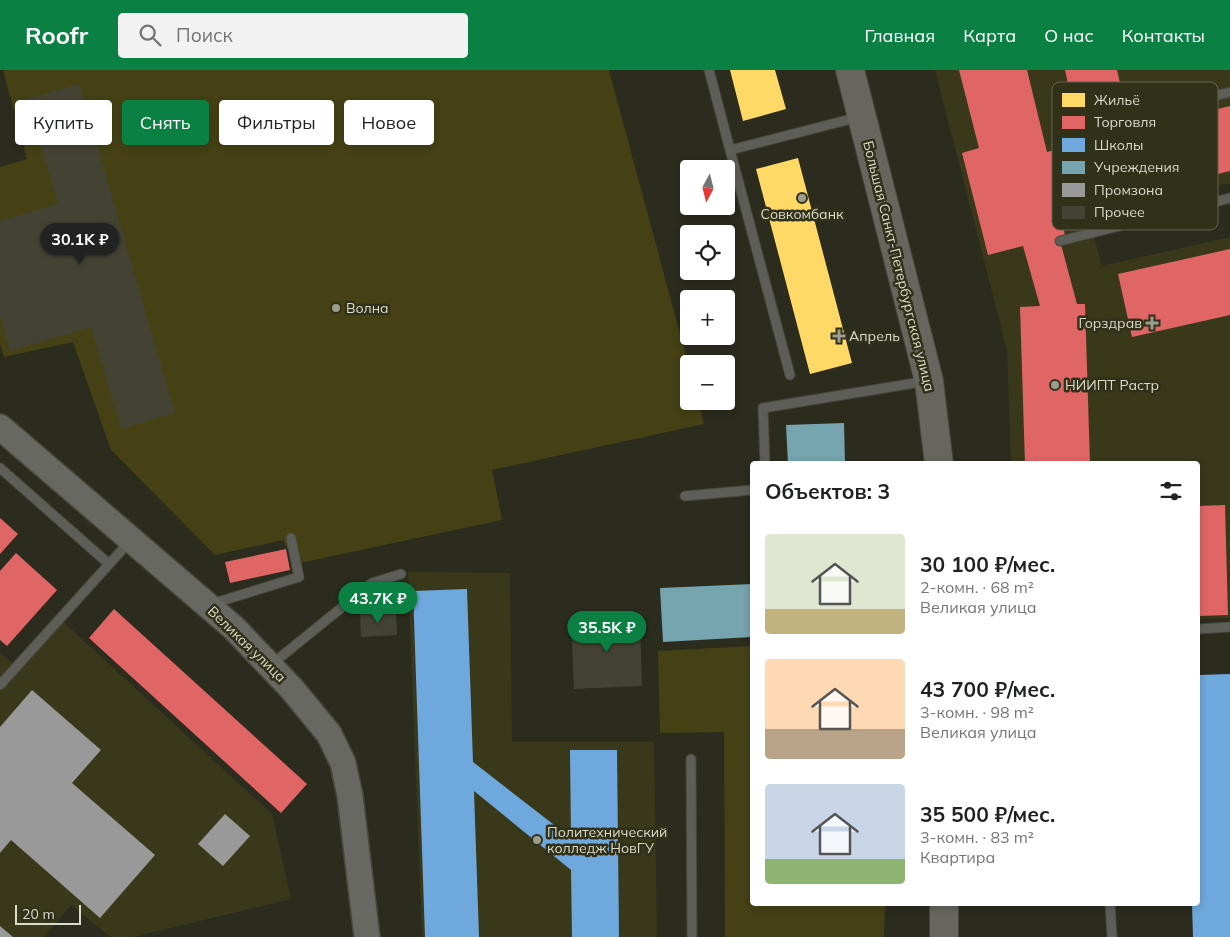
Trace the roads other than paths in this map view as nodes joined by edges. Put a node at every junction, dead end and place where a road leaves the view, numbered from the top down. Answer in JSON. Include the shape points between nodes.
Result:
{"nodes":[{"id":1,"x":709,"y":70,"type":"edge"},
{"id":2,"x":850,"y":70,"type":"edge"},
{"id":3,"x":861,"y":116,"type":"junction"},
{"id":4,"x":730,"y":150,"type":"junction"},
{"id":5,"x":1103,"y":230,"type":"edge"},
{"id":6,"x":1060,"y":241,"type":"dead end"},
{"id":7,"x":790,"y":375,"type":"dead end"},
{"id":8,"x":929,"y":381,"type":"junction"},
{"id":9,"x":3,"y":435,"type":"edge"},
{"id":10,"x":765,"y":461,"type":"edge"},
{"id":11,"x":939,"y":461,"type":"edge"},
{"id":12,"x":0,"y":468,"type":"edge"},
{"id":13,"x":750,"y":490,"type":"edge"},
{"id":14,"x":685,"y":496,"type":"dead end"},
{"id":15,"x":291,"y":538,"type":"dead end"},
{"id":16,"x":130,"y":540,"type":"junction"},
{"id":17,"x":109,"y":564,"type":"junction"},
{"id":18,"x":402,"y":574,"type":"dead end"},
{"id":19,"x":206,"y":605,"type":"junction"},
{"id":20,"x":1230,"y":626,"type":"edge"},
{"id":21,"x":1200,"y":628,"type":"edge"},
{"id":22,"x":270,"y":666,"type":"junction"},
{"id":23,"x":0,"y":685,"type":"edge"},
{"id":24,"x":691,"y":759,"type":"dead end"},
{"id":25,"x":944,"y":906,"type":"edge"},
{"id":26,"x":1110,"y":906,"type":"edge"},
{"id":27,"x":367,"y":937,"type":"edge"},
{"id":28,"x":692,"y":937,"type":"edge"},
{"id":29,"x":944,"y":937,"type":"edge"},
{"id":30,"x":1112,"y":937,"type":"edge"}],
"edges":[{"from":1,"to":4,"type":"lane"},
{"from":2,"to":3,"type":"main road","name":"Большая Санкт-Петербургская улица"},
{"from":3,"to":4,"type":"lane"},
{"from":3,"to":8,"type":"main road","name":"Большая Санкт-Петербургская улица"},
{"from":4,"to":7,"type":"lane"},
{"from":5,"to":6,"type":"lane"},
{"from":8,"to":10,"type":"lane","via":[[763,408]]},
{"from":8,"to":11,"type":"main road","name":"Большая Санкт-Петербургская улица"},
{"from":9,"to":16,"type":"main road","name":"Великая улица"},
{"from":12,"to":17,"type":"lane"},
{"from":13,"to":14,"type":"lane"},
{"from":15,"to":19,"type":"lane","via":[[299,577]]},
{"from":16,"to":17,"type":"lane"},
{"from":16,"to":19,"type":"main road","name":"Великая улица"},
{"from":17,"to":23,"type":"lane"},
{"from":18,"to":22,"type":"lane","via":[[372,583]]},
{"from":19,"to":22,"type":"main road","name":"Великая улица","via":[[234,628]]},
{"from":20,"to":21,"type":"lane"},
{"from":22,"to":27,"type":"main road","name":"Великая улица","via":[[329,734],[343,763]]},
{"from":24,"to":28,"type":"lane"},
{"from":25,"to":29,"type":"main road"},
{"from":26,"to":30,"type":"lane"}]}
